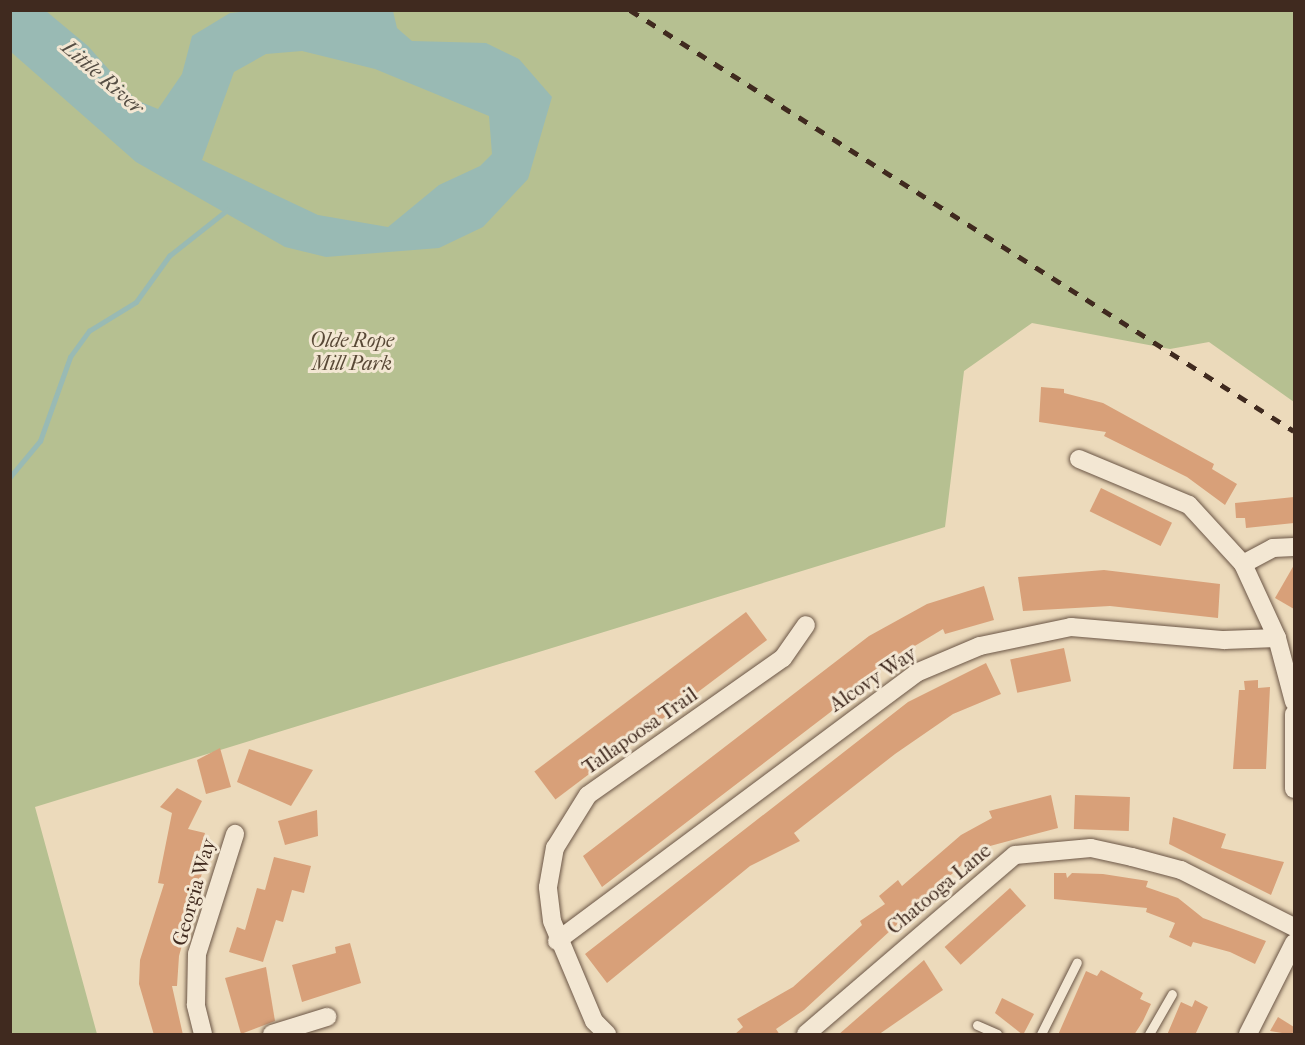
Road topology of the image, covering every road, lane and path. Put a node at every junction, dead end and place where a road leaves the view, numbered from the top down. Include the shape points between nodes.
1 (1078, 459) dead end
2 (1294, 548) edge
3 (1243, 564) junction
4 (806, 625) dead end
5 (1277, 638) junction
6 (1294, 702) edge
7 (1294, 714) edge
8 (1294, 789) edge
9 (235, 834) dead end
10 (1294, 927) edge
11 (558, 941) junction
12 (1294, 943) edge
13 (1077, 962) dead end
14 (1172, 994) dead end
15 (327, 1017) dead end
16 (977, 1025) dead end
17 (203, 1035) edge
18 (272, 1035) edge
19 (607, 1035) edge
20 (806, 1035) edge
21 (997, 1035) edge
22 (1041, 1035) edge
23 (1149, 1035) edge
24 (1248, 1035) edge

1 - 3 street via 1190,505
2 - 3 street via 1273,548
3 - 5 street
4 - 11 street, Tallapoosa Trail via 783,658 588,795 555,848 548,887
5 - 6 street
5 - 11 street, Alcovy Way via 1224,640 1071,627 980,646 916,673
7 - 8 street
9 - 17 street, Georgia Way via 197,954 196,1005
10 - 20 street, Chatooga Lane via 1181,870 1132,857 1091,848 1015,855
11 - 19 street, Tallapoosa Trail via 594,1021
12 - 24 street
13 - 22 lane
14 - 23 lane
15 - 18 street
16 - 21 lane

